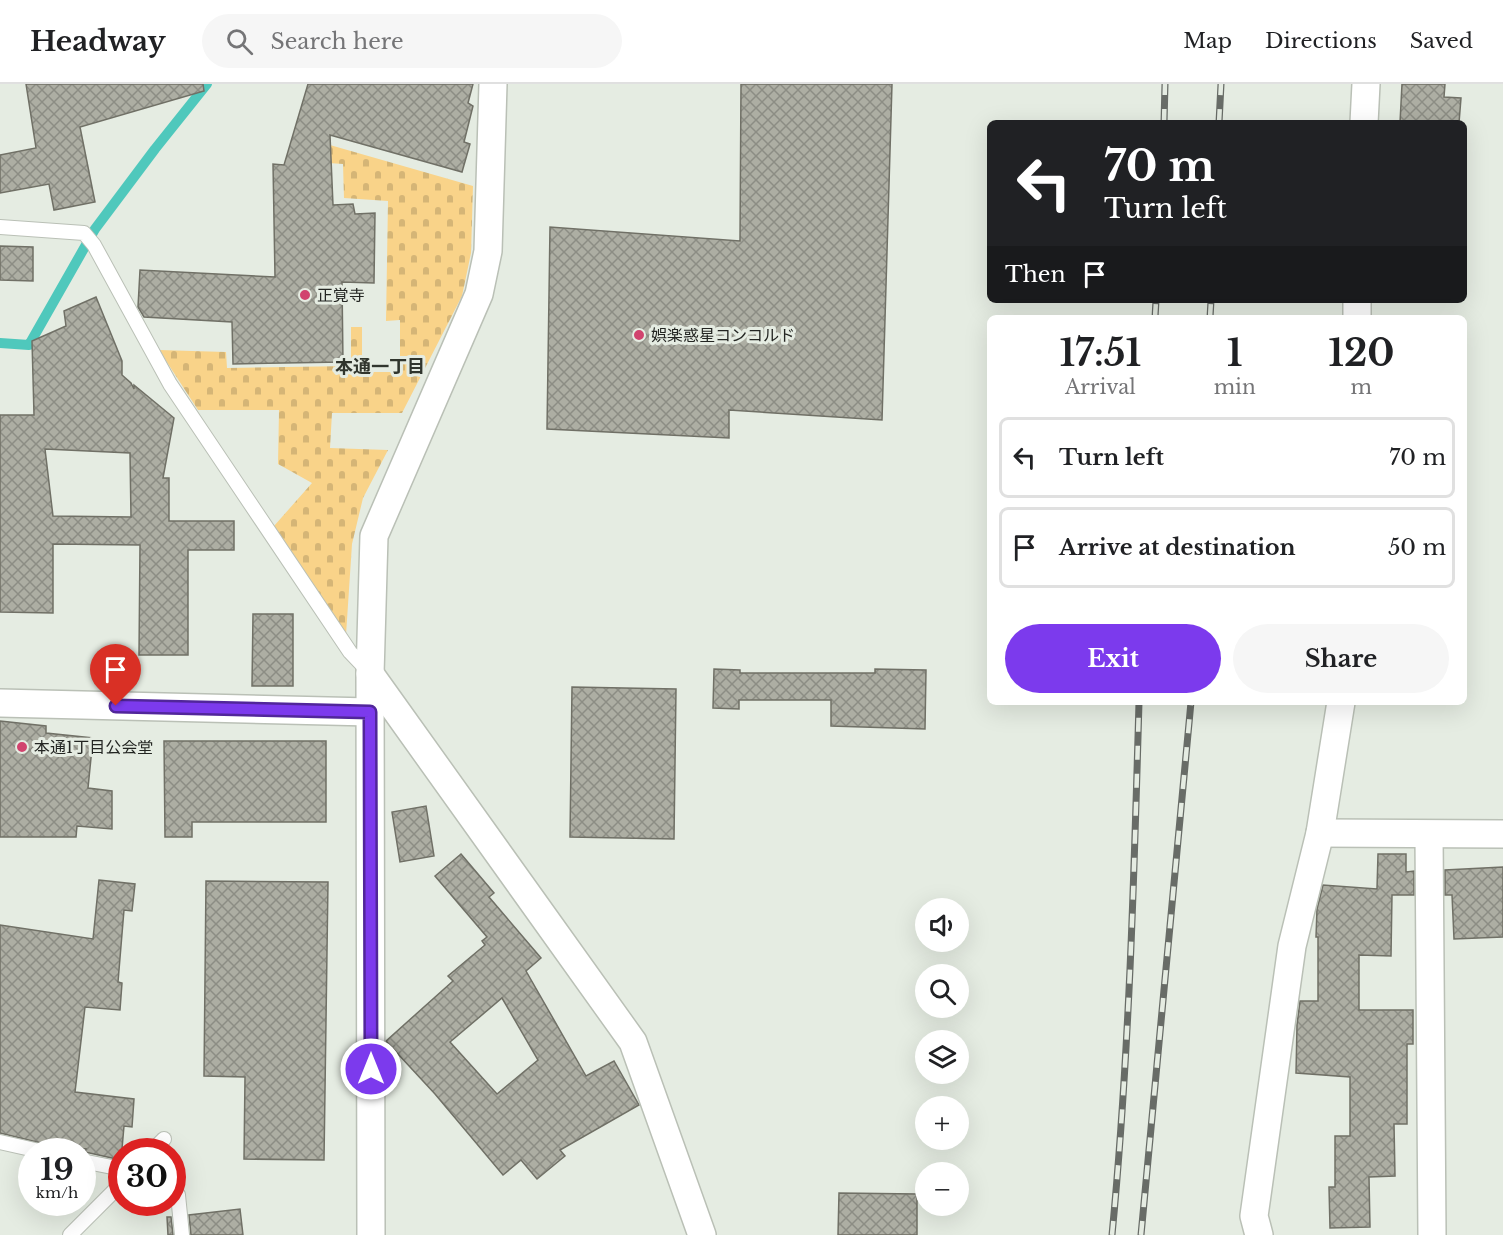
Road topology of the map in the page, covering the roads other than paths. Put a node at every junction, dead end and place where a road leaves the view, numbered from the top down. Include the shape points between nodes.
1 (493, 84) edge
2 (1366, 84) edge
3 (1364, 120) edge
4 (0, 227) edge
5 (370, 674) junction
6 (0, 704) edge
7 (1341, 705) edge
8 (370, 712) junction
9 (1320, 833) junction
10 (1503, 834) edge
11 (1429, 835) junction
12 (0, 1142) edge
13 (18, 1146) edge
14 (108, 1197) edge
15 (180, 1216) edge
16 (70, 1235) edge
17 (182, 1235) edge
18 (371, 1235) edge
19 (702, 1235) edge
20 (1259, 1235) edge
21 (1432, 1235) edge

1 - 5 street via 488,251 479,294 374,536
2 - 3 street
4 - 5 lane via 84,233 94,245 170,384 350,652
5 - 8 street
5 - 19 street via 633,1042
6 - 8 street
7 - 9 street
8 - 18 street
9 - 11 street
9 - 20 street via 1292,946 1254,1216
10 - 11 street
11 - 21 street
12 - 13 lane
14 - 16 lane
15 - 17 lane

